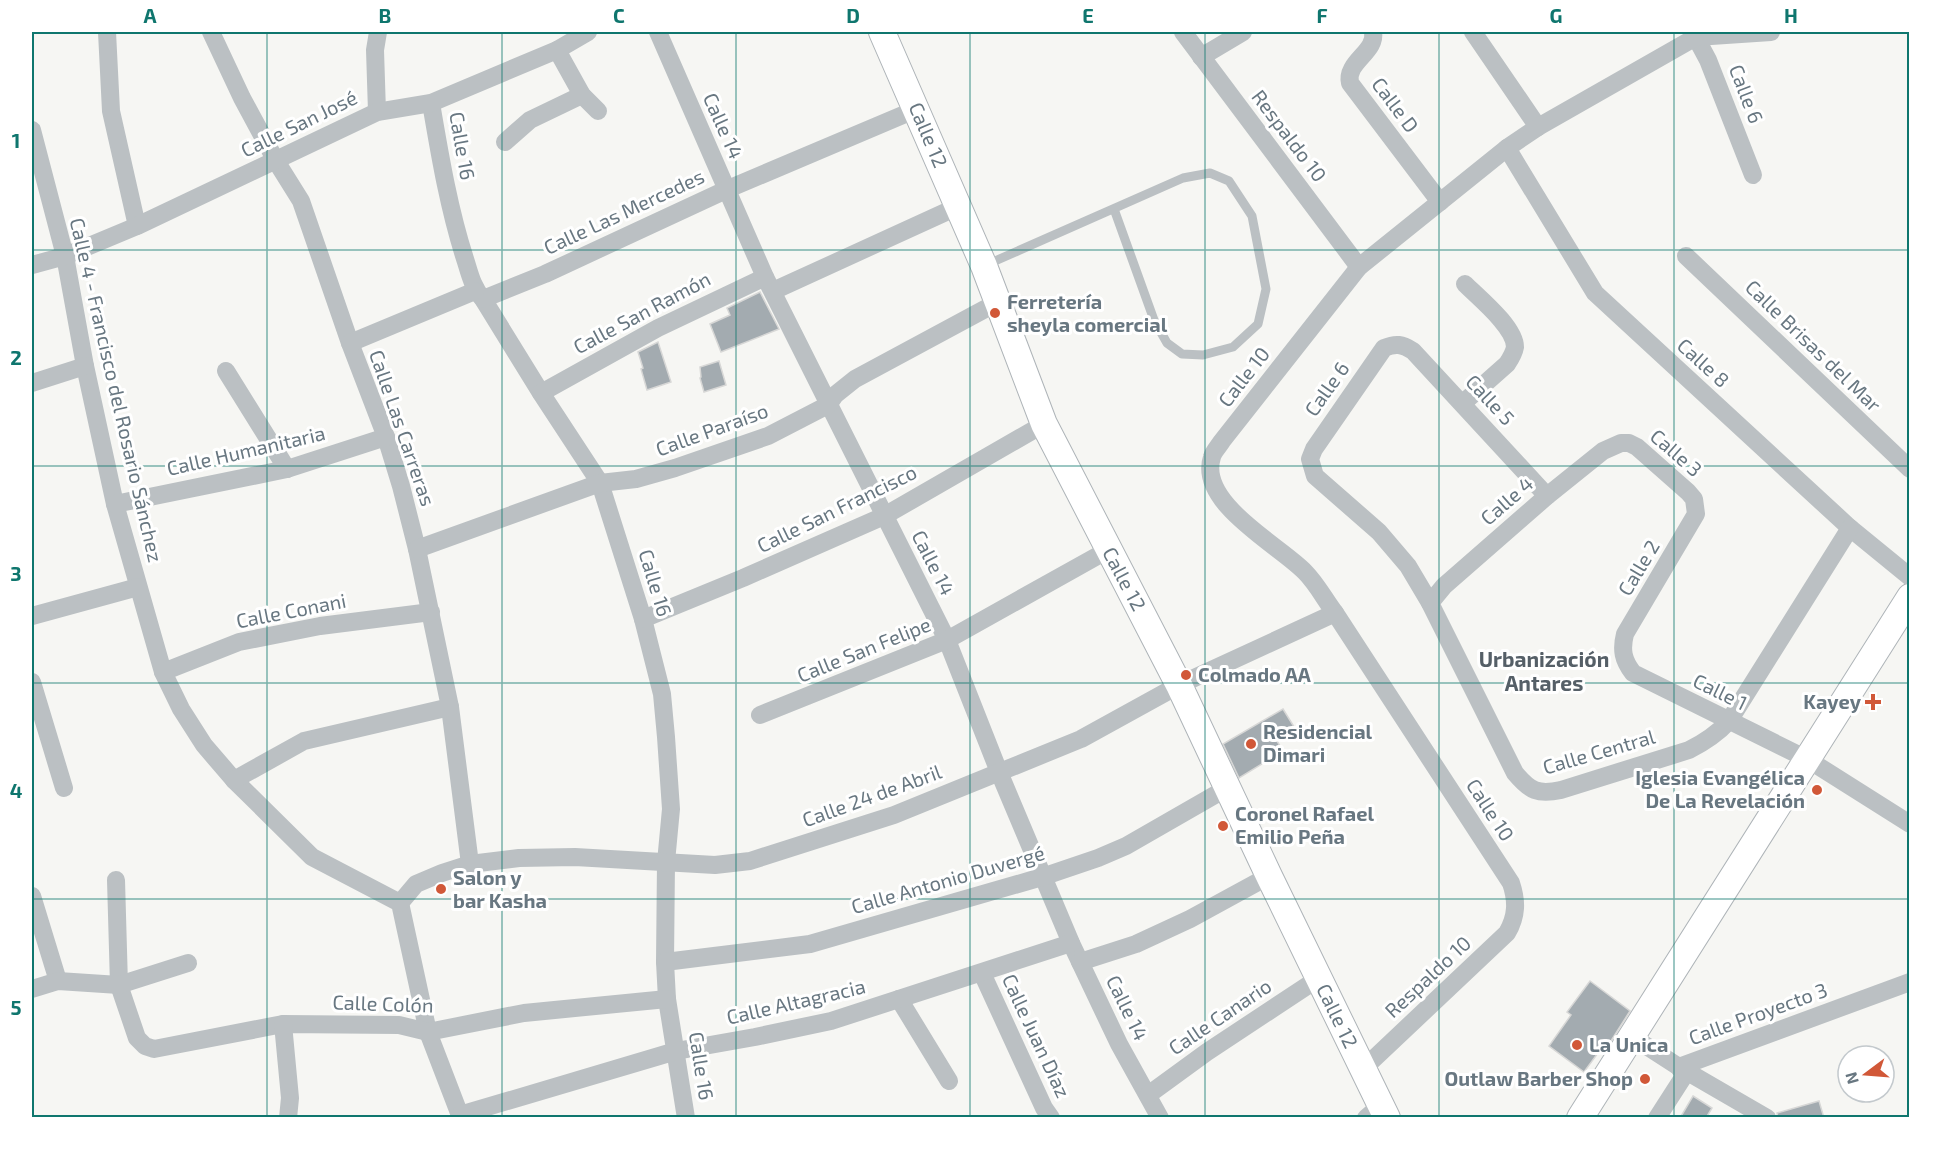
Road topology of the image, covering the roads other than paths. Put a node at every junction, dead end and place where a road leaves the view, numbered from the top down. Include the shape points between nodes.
1 (107, 32) edge
2 (211, 32) edge
3 (378, 32) edge
4 (588, 32) edge
5 (658, 32) edge
6 (882, 32) edge
7 (1183, 32) edge
8 (1243, 32) edge
9 (1373, 32) edge
10 (1473, 32) edge
11 (1771, 32) edge
12 (1694, 34) edge
13 (557, 50) junction
14 (1201, 57) junction
15 (582, 95) junction
16 (431, 103) junction
17 (917, 109) junction
18 (598, 111) dead end
19 (377, 112) junction
20 (1538, 127) junction
21 (32, 130) edge
22 (505, 142) dead end
23 (1507, 148) junction
24 (276, 161) junction
25 (1753, 175) dead end
26 (728, 189) junction
27 (1440, 202) junction
28 (958, 206) junction
29 (1114, 209) junction
30 (137, 226) junction
31 (65, 256) junction
32 (1686, 256) dead end
33 (32, 266) edge
34 (984, 266) junction
35 (1359, 267) junction
36 (769, 284) junction
37 (1465, 284) dead end
38 (479, 295) junction
39 (998, 302) junction
40 (350, 344) junction
41 (1393, 344) joint
42 (85, 366) junction
43 (226, 371) dead end
44 (32, 383) edge
45 (541, 393) junction
46 (1463, 403) junction
47 (828, 405) junction
48 (1044, 424) junction
49 (386, 437) junction
50 (1621, 443) joint
51 (1311, 468) joint
52 (287, 469) junction
53 (1910, 469) edge
54 (600, 483) junction
55 (1547, 496) junction
56 (115, 504) junction
57 (1696, 506) joint
58 (884, 516) junction
59 (1850, 528) junction
60 (417, 549) junction
61 (1108, 550) junction
62 (1910, 577) edge
63 (138, 587) junction
64 (1910, 597) edge
65 (1430, 603) junction
66 (431, 612) junction
67 (1335, 613) junction
68 (32, 616) edge
69 (644, 619) junction
70 (947, 640) junction
71 (1623, 654) joint
72 (163, 672) junction
73 (32, 682) edge
74 (1179, 685) junction
75 (450, 707) junction
76 (760, 715) dead end
77 (1729, 721) junction
78 (1807, 759) junction
79 (999, 772) junction
80 (234, 780) junction
81 (64, 788) dead end
82 (1227, 788) junction
83 (1910, 824) edge
84 (666, 862) junction
85 (471, 864) junction
86 (1269, 876) junction
87 (1042, 877) junction
88 (116, 880) dead end
89 (32, 896) edge
90 (400, 903) junction
91 (1516, 912) joint
92 (1071, 943) junction
93 (665, 962) junction
94 (1080, 962) junction
95 (188, 963) dead end
96 (982, 973) junction
97 (1319, 978) junction
98 (58, 981) junction
99 (1910, 982) edge
100 (119, 985) junction
101 (32, 989) edge
102 (667, 999) junction
103 (899, 999) junction
104 (283, 1024) junction
105 (428, 1032) junction
106 (1631, 1036) junction
107 (676, 1051) junction
108 (1679, 1067) junction
109 (1363, 1069) junction
110 (949, 1081) dead end
111 (1148, 1095) junction
112 (1378, 1113) edge
113 (460, 1116) edge
114 (288, 1118) edge
115 (686, 1118) edge
116 (1051, 1118) edge
117 (1160, 1118) edge
118 (1580, 1118) edge
119 (1657, 1118) edge
120 (1767, 1118) edge

1 - 30 street via 111,111
2 - 24 street, Calle Las Carreras
3 - 19 street
4 - 13 street, Calle San José
5 - 26 street, Calle 14
6 - 17 main road, Calle 12
7 - 14 street, Respaldo 10
8 - 14 street
9 - 27 street, Calle D via 1373,41 1351,70 1350,83
10 - 20 street
11 - 12 street, Calle 10
12 - 20 street, Calle 10
12 - 25 street, Calle 6
13 - 15 street
13 - 16 street, Calle San José
14 - 35 street, Respaldo 10
15 - 18 street
15 - 22 street via 530,120
16 - 19 street, Calle San José
16 - 38 street, Calle 16 via 449,202
17 - 26 street, Calle Las Mercedes
17 - 28 main road, Calle 12
19 - 24 street, Calle San José
20 - 23 street, Calle 10
21 - 31 street, Calle 4 - Francisco del Rosario Sánchez
23 - 27 street, Calle 10
23 - 59 street, Calle 8 via 1595,293
24 - 30 street, Calle San José
24 - 40 street, Calle Las Carreras via 301,201
26 - 36 street, Calle 14
26 - 38 street, Calle Las Mercedes via 545,274
27 - 35 street, Calle 10
28 - 34 main road, Calle 12
28 - 36 street, Calle San Ramón
29 - 29 lane via 1183,178 1210,173 1229,181 1252,216 1266,289 1258,324 1233,347 1203,355 1182,354 1167,343 1154,320
29 - 34 lane
30 - 31 street, Calle San José
31 - 33 street, Calle San José
31 - 42 street, Calle 4 - Francisco del Rosario Sánchez
32 - 53 street, Calle Brisas del Mar
34 - 39 main road, Calle 12
35 - 67 street, Calle 10 via 1212,457 1211,477 1218,496 1306,573
36 - 45 street, Calle San Ramón via 666,324
36 - 47 street, Calle 14
37 - 46 street via 1509,329 1515,348 1507,364
38 - 40 street, Calle Las Mercedes
38 - 45 street, Calle 16
39 - 47 street, Calle Paraíso via 855,379
39 - 48 main road, Calle 12
40 - 49 street, Calle Las Carreras
41 - 46 street, Calle 5 via 1413,351
41 - 51 street, Calle 6 via 1378,355 1314,449
42 - 44 street
42 - 56 street, Calle 4 - Francisco del Rosario Sánchez
43 - 52 street
45 - 54 street, Calle 16
46 - 55 street, Calle 5
47 - 54 street, Calle Paraíso via 768,436 675,468 636,480
47 - 58 street, Calle 14
48 - 58 street, Calle San Francisco
48 - 61 main road, Calle 12
49 - 52 street, Calle Humanitaria
49 - 60 street, Calle Las Carreras
50 - 55 street, Calle 4 via 1603,451
50 - 57 street, Calle 3 via 1637,447 1688,492
51 - 65 street, Calle Central via 1321,483 1379,532 1408,566
52 - 56 street, Calle Humanitaria
54 - 60 street, Calle Paraíso
54 - 69 street, Calle 16
55 - 65 street, Calle 4 via 1444,586
56 - 63 street, Calle 4 - Francisco del Rosario Sánchez
57 - 71 street, Calle 2 via 1694,520 1625,634
58 - 69 street, Calle San Francisco
58 - 70 street, Calle 14
59 - 62 street, Calle 8
59 - 77 street, Calle Central
60 - 66 street, Calle Las Carreras
61 - 70 street, Calle San Felipe
61 - 74 main road, Calle 12
63 - 68 street
63 - 72 street, Calle 4 - Francisco del Rosario Sánchez
64 - 78 main road
65 - 77 street, Calle Central via 1515,773 1535,791 1562,790 1689,750 1718,733
66 - 72 street, Calle Conani via 320,626 239,642
66 - 75 street, Calle Las Carreras
67 - 74 street, Calle 24 de Abril
67 - 91 street, Calle 10 via 1510,883
69 - 84 street, Calle 16 via 662,694 666,736 670,809
70 - 76 street, Calle San Felipe
70 - 79 street, Calle 14
71 - 77 street, Calle 1 via 1633,674
72 - 80 street, Calle 4 - Francisco del Rosario Sánchez via 204,745
73 - 81 street
74 - 79 street, Calle 24 de Abril via 1081,739
74 - 82 main road, Calle 12
75 - 80 street via 304,741
75 - 85 street, Calle Las Carreras
77 - 78 street, Calle 1
78 - 83 street, Calle 1
78 - 106 main road
79 - 84 street, Calle 24 de Abril via 894,815 750,861 715,865
79 - 87 street, Calle 14
80 - 90 street, Calle 4 - Francisco del Rosario Sánchez via 312,856
82 - 86 main road, Calle 12
82 - 87 street, Calle Antonio Duvergé via 1126,846
84 - 85 street, Calle 24 de Abril via 575,857
84 - 93 street, Calle 16
85 - 90 street, Calle 24 de Abril via 416,884
86 - 94 street via 1136,944
86 - 97 main road, Calle 12
87 - 92 street, Calle 14
87 - 93 street, Calle Antonio Duvergé via 810,944
88 - 100 street
89 - 98 street
90 - 105 street
91 - 109 street, Respaldo 10 via 1507,933
92 - 94 street, Calle 14
92 - 96 street, Calle Altagracia
93 - 102 street, Calle 16
94 - 111 street, Calle 14
95 - 100 street
96 - 103 street, Calle Altagracia
96 - 116 street, Calle Juan Díaz
97 - 109 main road, Calle 12
97 - 111 street, Calle Canario
98 - 100 street
98 - 101 street
99 - 108 street, Calle Proyecto 3
100 - 104 street, Calle Colón via 137,1038 154,1049
102 - 105 street, Calle Colón via 524,1013
102 - 107 street, Calle 16
103 - 107 street, Calle Altagracia via 831,1021
103 - 110 street
104 - 105 street, Calle Colón via 399,1025
104 - 114 street via 290,1098
105 - 113 street
106 - 108 street
106 - 118 main road
107 - 113 street, Calle Altagracia
107 - 115 street, Calle 16
108 - 119 street, Calle Proyecto 3 via 1684,1076
108 - 120 street
109 - 112 main road, Calle 12
111 - 117 street, Calle 14

